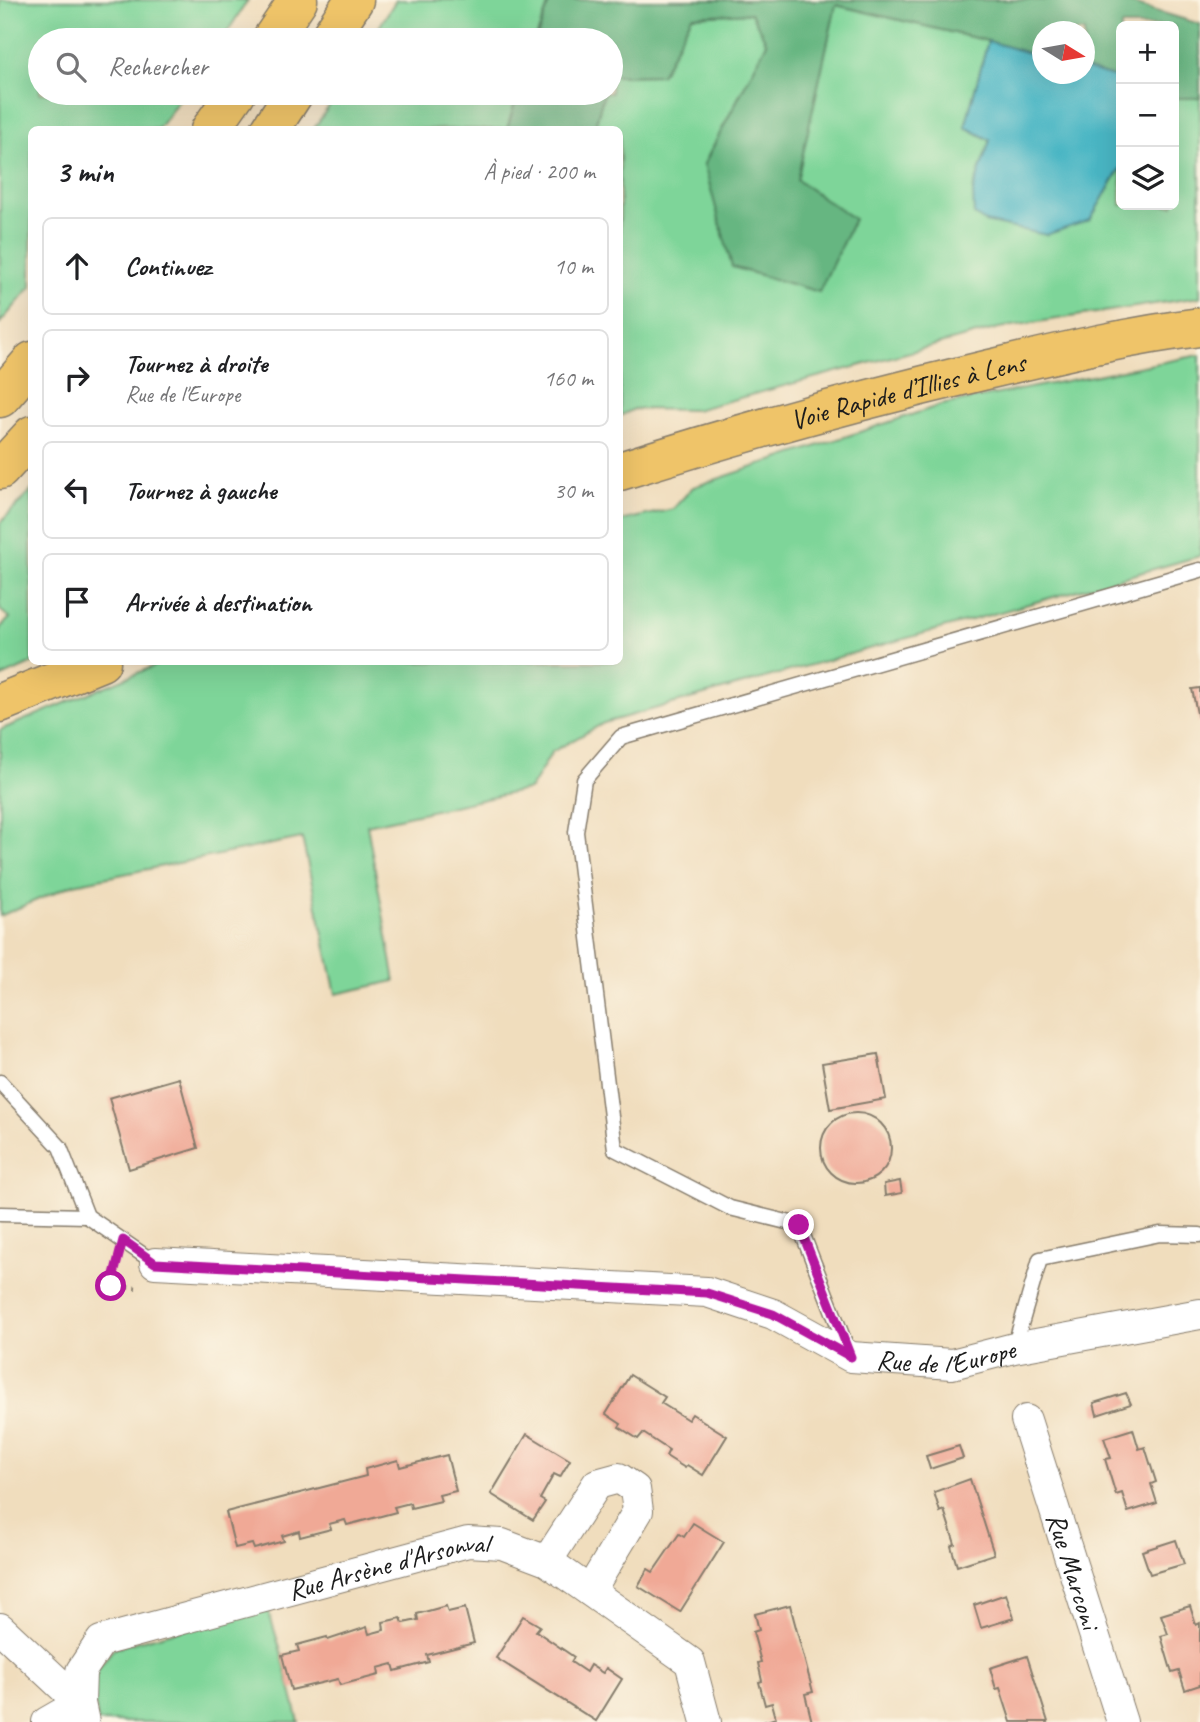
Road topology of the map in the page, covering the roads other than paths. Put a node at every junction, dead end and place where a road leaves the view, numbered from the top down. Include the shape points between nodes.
1 (298, 0) edge
2 (354, 0) edge
3 (279, 28) edge
4 (336, 28) edge
5 (228, 105) edge
6 (286, 105) edge
7 (213, 126) edge
8 (273, 126) edge
9 (1200, 327) edge
10 (28, 351) edge
11 (28, 366) edge
12 (0, 374) edge
13 (0, 398) edge
14 (28, 439) edge
15 (0, 470) edge
16 (623, 470) edge
17 (1200, 570) edge
18 (94, 665) edge
19 (0, 704) edge
20 (0, 1082) edge
21 (0, 1214) edge
22 (87, 1216) junction
23 (1200, 1235) edge
24 (155, 1263) joint
25 (1200, 1314) edge
26 (1014, 1349) junction
27 (851, 1357) junction
28 (1026, 1420) dead end
29 (547, 1561) junction
30 (590, 1591) junction
31 (0, 1628) edge
32 (82, 1713) edge
33 (47, 1722) edge
34 (706, 1722) edge
35 (1122, 1722) edge

1 - 3 highway
2 - 4 highway
5 - 7 highway
6 - 8 highway
9 - 16 highway, Voie Rapide d’Illies à Lens via 1059,353 836,407
10 - 12 highway
11 - 13 highway
14 - 15 highway
17 - 27 lane via 621,737 584,780 576,832 615,1149 730,1208 799,1225
18 - 19 highway
20 - 22 lane via 60,1147
21 - 22 lane
22 - 24 lane, Rue de l'Europe
23 - 26 lane via 1160,1234 1040,1259
24 - 27 street, Rue de l'Europe via 707,1293 773,1314
25 - 26 street, Rue de l'Europe
26 - 27 street, Rue de l'Europe via 952,1364
28 - 35 street, Rue Marconi
29 - 30 street, Rue Arsène d'Arsonval
29 - 30 street via 597,1484 619,1478 635,1489 638,1511
29 - 32 street, Rue Arsène d'Arsonval via 502,1544 468,1542 101,1641 81,1671
30 - 34 street, Rue Arsène d'Arsonval via 690,1662
31 - 32 street
32 - 33 street

